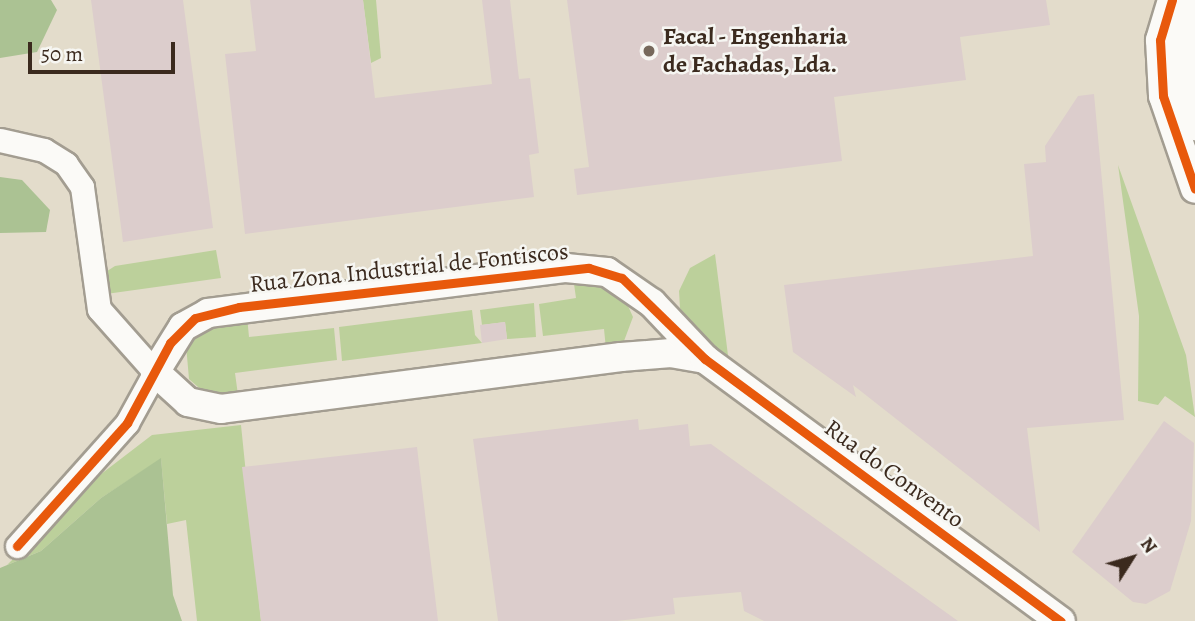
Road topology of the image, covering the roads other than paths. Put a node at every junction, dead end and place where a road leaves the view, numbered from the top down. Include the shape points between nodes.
1 (1172, 0) edge
2 (1195, 6) edge
3 (1195, 122) edge
4 (0, 140) edge
5 (1195, 189) edge
6 (705, 359) junction
7 (155, 372) junction
8 (17, 546) dead end
9 (1061, 621) edge

1 - 5 street via 1160,40 1163,96
2 - 3 main road via 1183,41 1184,88
4 - 7 street via 44,150 66,164 82,187 99,309
6 - 7 street via 671,353 621,356 221,409 188,402
6 - 7 street, Rua Zona Industrial de Fontiscos via 622,278 566,268 208,313 183,327
6 - 9 street, Rua do Convento
7 - 8 street via 127,423

